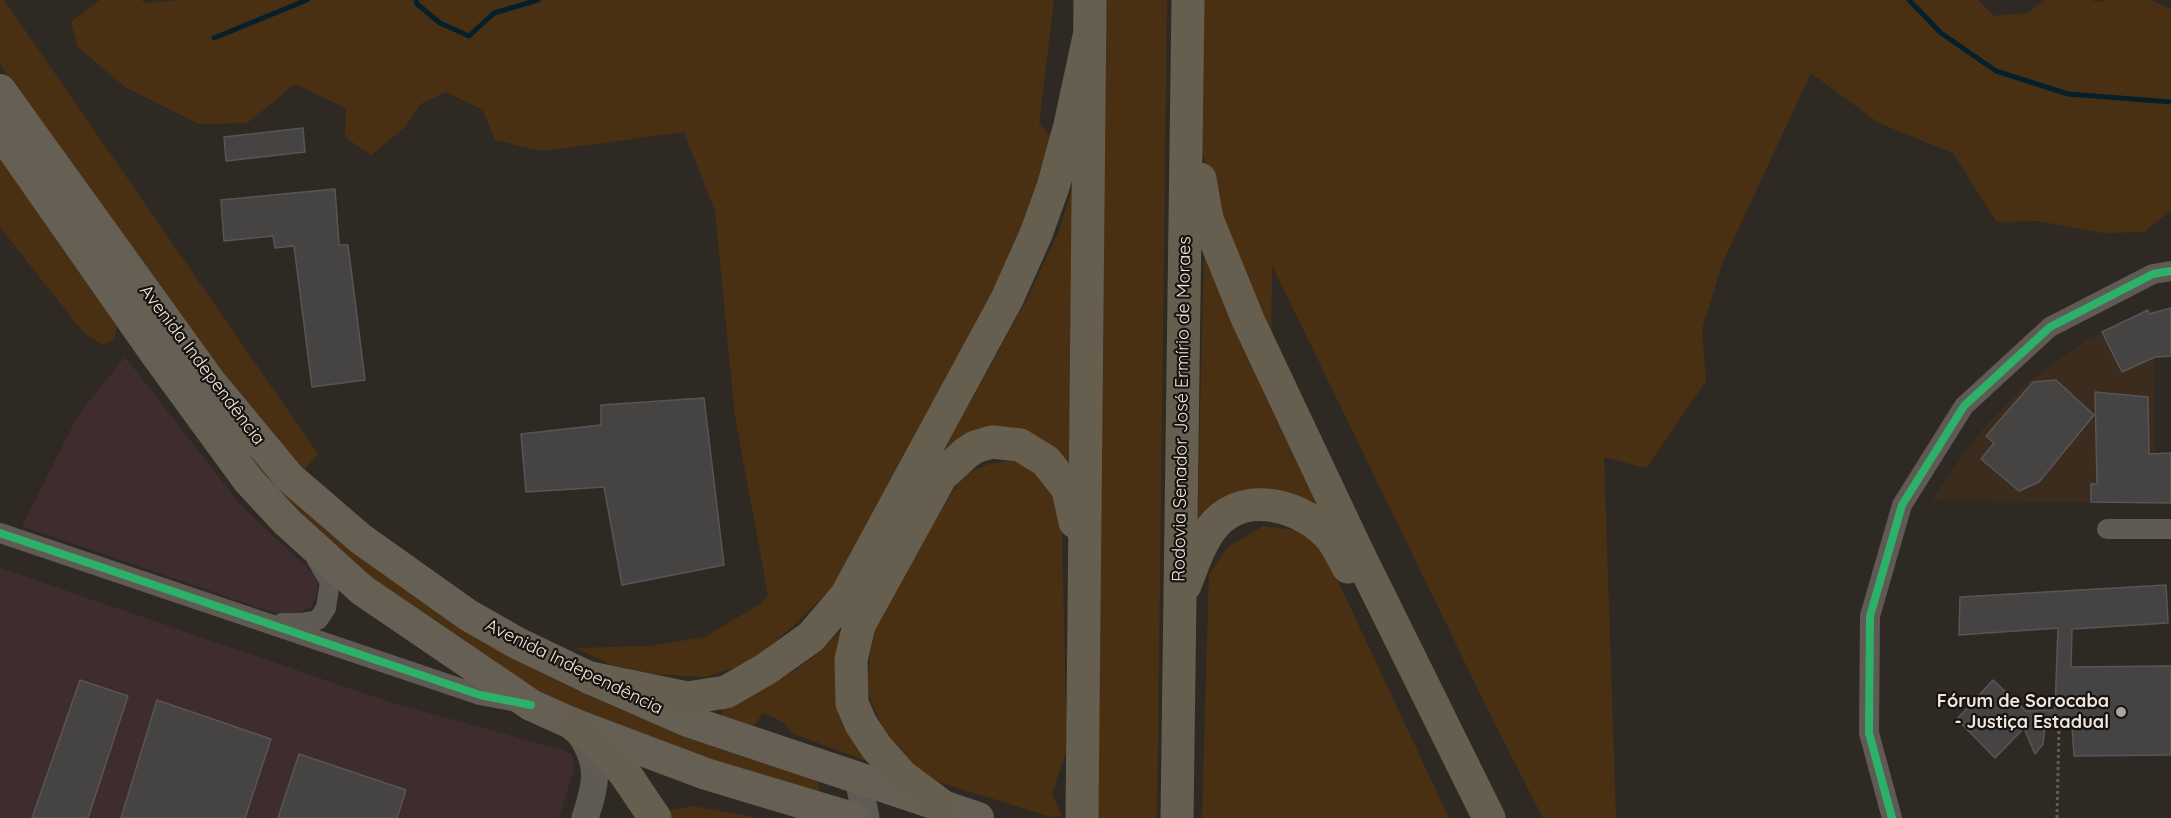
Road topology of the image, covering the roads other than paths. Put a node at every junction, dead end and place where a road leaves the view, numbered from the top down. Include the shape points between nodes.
1 (1090, 0) edge
2 (1188, 0) edge
3 (1090, 32) junction
4 (0, 90) edge
5 (1187, 108) junction
6 (0, 130) edge
7 (2171, 271) edge
8 (2107, 529) dead end
9 (2171, 529) edge
10 (0, 533) edge
11 (304, 538) junction
12 (1084, 565) junction
13 (1179, 601) junction
14 (267, 622) junction
15 (590, 678) junction
16 (531, 705) junction
17 (573, 724) junction
18 (853, 778) junction
19 (941, 805) junction
20 (585, 818) edge
21 (655, 818) edge
22 (853, 818) edge
23 (866, 818) edge
24 (978, 818) edge
25 (1082, 818) edge
26 (1177, 818) edge
27 (1464, 818) edge
28 (1489, 818) edge
29 (1892, 818) edge

1 - 3 highway
2 - 5 highway, Rodovia Senador José Ermírio de Moraes
3 - 12 highway
3 - 15 highway via 1070,125 1036,234 1007,299 846,596 811,637 726,692 687,698
4 - 15 main road, Avenida Independência via 211,382 289,477 361,539 468,615
5 - 13 highway, Rodovia Senador José Ermírio de Moraes
5 - 28 highway via 1207,219 1244,311
6 - 11 main road, Avenida Independência via 248,480
7 - 29 street via 2153,274 2050,327 1964,406 1902,505 1870,616 1869,733
8 - 9 street
10 - 14 street
11 - 14 street via 330,582 326,608 318,620
11 - 16 main road, Avenida Independência via 362,590
12 - 19 highway via 1068,489 1046,461 1020,445 992,442 966,453 941,476 870,602 859,625 851,660 852,703 861,724 902,776
12 - 25 highway
13 - 26 highway, Rodovia Senador José Ermírio de Moraes
13 - 27 highway via 1198,551 1216,523 1236,508 1272,505 1313,523 1331,538 1343,557 1458,794
14 - 16 street via 480,695
15 - 18 main road, Avenida Independência via 688,721
16 - 17 main road, Avenida Independência
17 - 20 main road via 592,755 596,779
17 - 21 highway via 607,752
17 - 22 main road, Avenida Independência via 706,774
18 - 19 main road, Avenida Independência
18 - 23 main road via 859,783
19 - 24 main road, Avenida Independência

